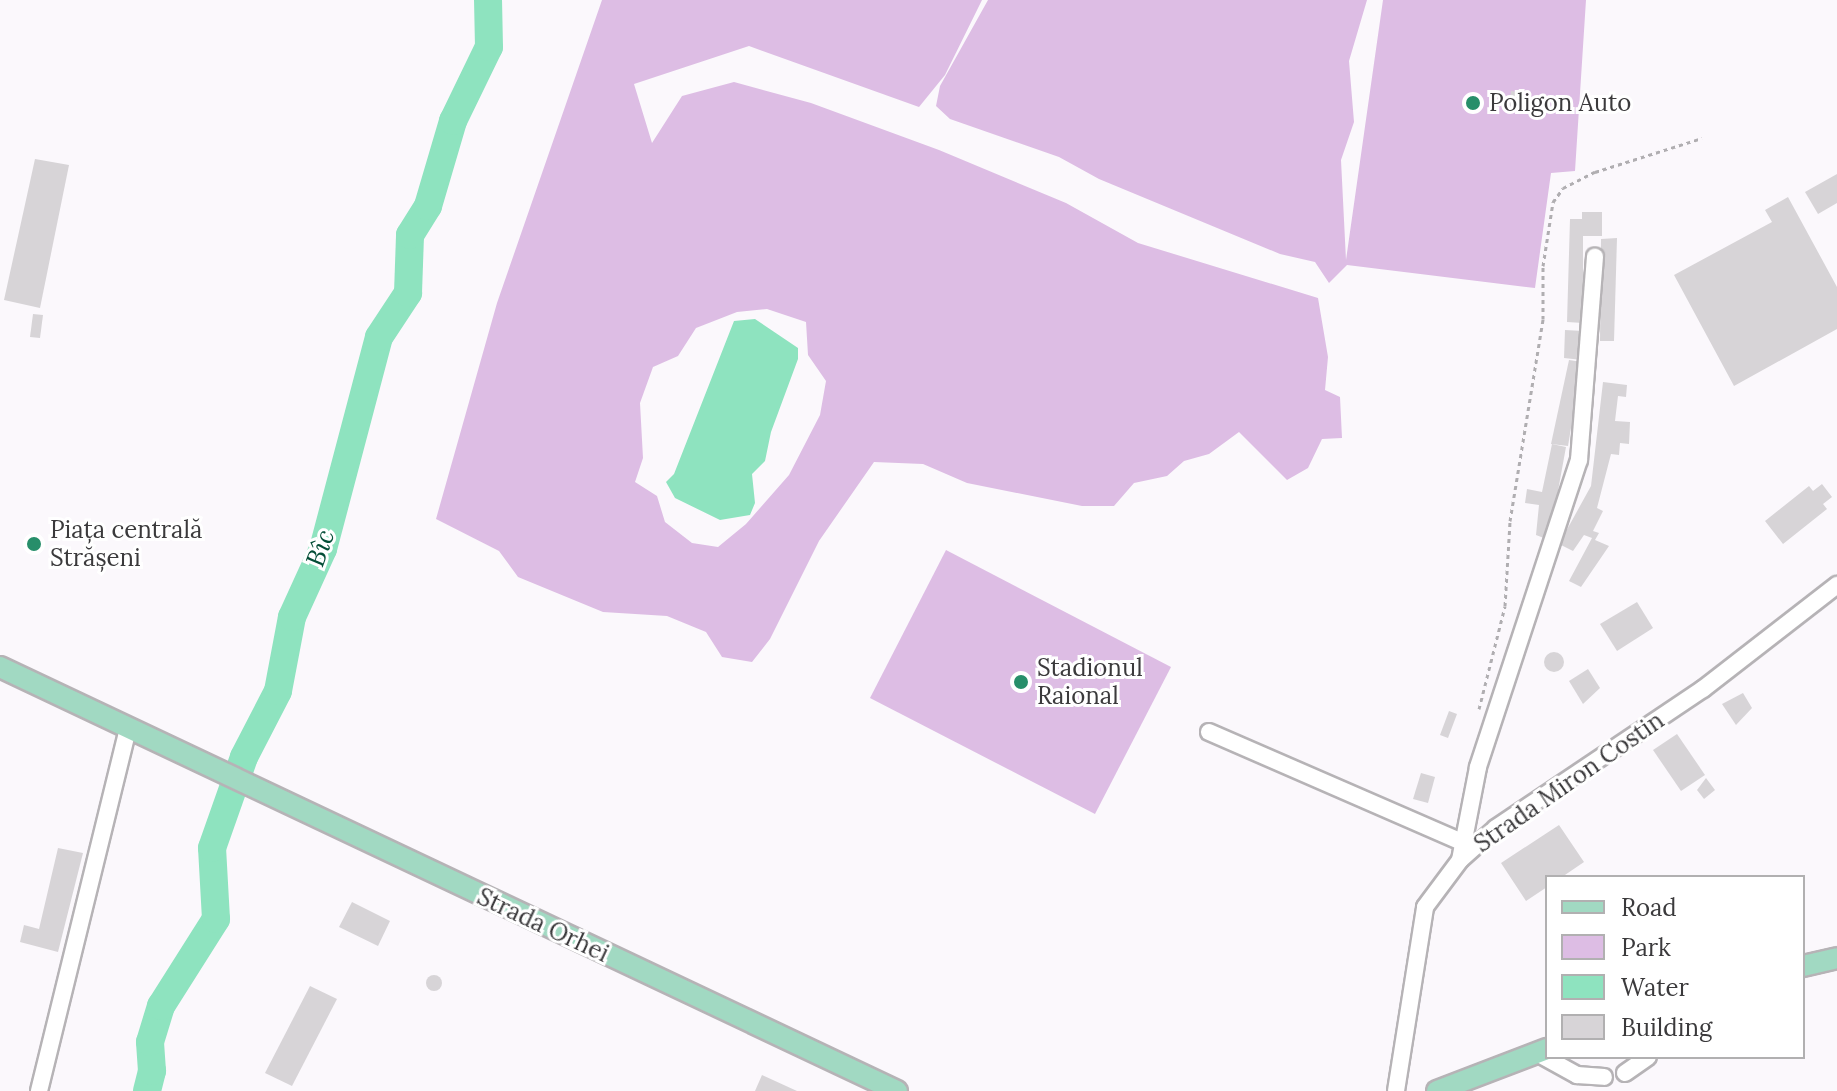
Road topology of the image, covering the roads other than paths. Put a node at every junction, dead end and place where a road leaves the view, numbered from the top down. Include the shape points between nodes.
1 (1595, 257) dead end
2 (1837, 585) edge
3 (0, 667) edge
4 (128, 730) junction
5 (1209, 732) dead end
6 (1462, 842) junction
7 (1460, 860) junction
8 (1542, 1051) edge
9 (1554, 1059) edge
10 (1645, 1059) edge
11 (1625, 1073) dead end
12 (1604, 1077) dead end
13 (39, 1091) edge
14 (897, 1091) edge
15 (1396, 1091) edge
16 (1437, 1091) edge

1 - 6 street via 1579,460 1478,767
2 - 7 street, Strada Miron Costin via 1703,689 1496,828
3 - 4 main road, Strada Orhei
4 - 13 street
4 - 14 main road, Strada Orhei
5 - 6 street
6 - 7 street
7 - 15 street, Strada Miron Costin via 1425,907
8 - 16 main road
9 - 12 street via 1577,1075
10 - 11 street

